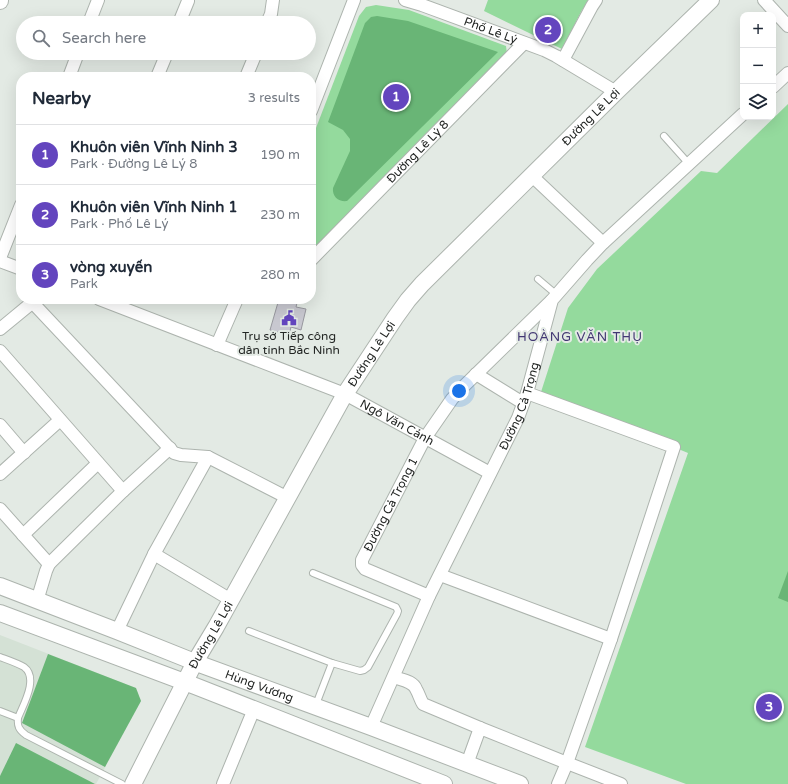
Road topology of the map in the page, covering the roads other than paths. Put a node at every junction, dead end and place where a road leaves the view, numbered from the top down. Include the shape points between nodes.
1 (98, 0) edge
2 (189, 0) edge
3 (273, 0) edge
4 (354, 0) edge
5 (596, 0) edge
6 (711, 0) edge
7 (764, 0) edge
8 (410, 1) edge
9 (92, 16) edge
10 (182, 16) edge
11 (270, 16) edge
12 (788, 26) edge
13 (524, 43) junction
14 (75, 60) edge
15 (164, 60) edge
16 (253, 60) edge
17 (563, 60) junction
18 (71, 72) edge
19 (159, 72) edge
20 (248, 72) edge
21 (788, 73) edge
22 (776, 84) edge
23 (616, 92) junction
24 (316, 98) edge
25 (740, 117) edge
26 (664, 136) dead end
27 (689, 164) junction
28 (532, 176) junction
29 (16, 217) edge
30 (603, 243) junction
31 (316, 255) edge
32 (0, 259) edge
33 (16, 267) edge
34 (538, 279) dead end
35 (554, 298) junction
36 (29, 304) edge
37 (36, 304) edge
38 (112, 304) edge
39 (235, 304) edge
40 (2, 325) edge
41 (217, 345) junction
42 (0, 351) edge
43 (476, 374) junction
44 (345, 394) junction
45 (525, 398) junction
46 (60, 420) junction
47 (0, 425) edge
48 (425, 438) junction
49 (170, 448) junction
50 (24, 452) junction
51 (208, 456) junction
52 (98, 463) junction
53 (490, 473) junction
54 (0, 474) edge
55 (123, 491) junction
56 (288, 498) junction
57 (0, 509) edge
58 (23, 535) junction
59 (154, 554) junction
60 (49, 564) junction
61 (313, 573) dead end
62 (440, 575) junction
63 (0, 586) edge
64 (429, 596) junction
65 (37, 600) junction
66 (231, 600) junction
67 (0, 613) edge
68 (117, 631) junction
69 (249, 631) dead end
70 (611, 640) junction
71 (0, 657) edge
72 (195, 662) junction
73 (332, 663) junction
74 (394, 677) junction
75 (184, 682) junction
76 (315, 707) junction
77 (254, 709) junction
78 (0, 711) edge
79 (18, 718) junction
80 (371, 727) junction
81 (480, 728) junction
82 (567, 763) junction
83 (467, 764) junction
84 (122, 784) edge
85 (133, 784) edge
86 (223, 784) edge
87 (444, 784) edge
88 (520, 784) edge
89 (558, 784) edge
90 (621, 784) edge

1 - 9 street
2 - 10 street
3 - 11 street
4 - 24 street
5 - 17 street
6 - 23 main road, Đường Lê Lợi
7 - 12 street
8 - 13 street, Phố Lê Lý
13 - 17 street, Phố Lê Lý
13 - 31 street, Đường Lê Lý 8
14 - 18 street
15 - 19 street
16 - 20 street
17 - 23 street, Phố Lê Lý
21 - 22 street
23 - 28 main road, Đường Lê Lợi
25 - 27 street, Đường Cả Trọng
26 - 27 lane
27 - 30 street, Đường Cả Trọng
28 - 30 street
28 - 44 main road, Đường Lê Lợi via 408,300
29 - 32 street
30 - 35 street, Đường Cả Trọng
32 - 33 street
34 - 35 lane
35 - 43 street, Đường Cả Trọng 1
35 - 45 street, Đường Cả Trọng
36 - 40 street
37 - 49 street
38 - 41 street, Ngô Văn Cảnh
39 - 41 street
41 - 44 street, Ngô Văn Cảnh
42 - 46 street
43 - 45 street
43 - 48 street, Đường Cả Trọng 1 via 452,399
44 - 48 street, Ngô Văn Cảnh
44 - 56 main road, Đường Lê Lợi
45 - 53 street, Đường Cả Trọng via 518,418
45 - 70 street via 674,447
46 - 50 street
46 - 52 street
47 - 50 street
48 - 53 street, Ngô Văn Cảnh
48 - 64 street, Đường Cả Trọng 1 via 362,560 362,565 365,569
49 - 51 street via 174,453 181,455
49 - 55 street
50 - 54 street
51 - 56 street
51 - 59 street
52 - 55 street
52 - 58 street
53 - 62 street, Đường Cả Trọng
55 - 60 street
56 - 66 main road, Đường Lê Lợi
57 - 58 street
58 - 60 street
59 - 66 street
59 - 68 street
60 - 65 street
61 - 73 lane via 392,605 398,611 368,667 360,671
62 - 64 street, Đường Cả Trọng
62 - 70 street
63 - 65 main road, Hùng Vương
64 - 74 street, Đường Cả Trọng
65 - 68 main road, Hùng Vương
66 - 72 main road, Đường Lê Lợi
67 - 75 main road, Hùng Vương
68 - 72 main road, Hùng Vương
69 - 73 lane
70 - 82 street
71 - 79 lane via 25,668 29,673 31,680
72 - 75 main road, Đường Lê Lợi
72 - 76 main road, Hùng Vương
73 - 76 lane
74 - 80 street, Đường Cả Trọng
74 - 81 street via 413,684 424,704
75 - 77 main road, Hùng Vương
75 - 85 main road, Đường Lê Lợi
76 - 80 main road, Hùng Vương
77 - 86 street
77 - 87 main road, Hùng Vương
78 - 79 lane
79 - 84 lane via 20,731 26,735
80 - 83 main road, Hùng Vương
81 - 82 street
81 - 83 street
82 - 89 street
82 - 90 street
83 - 88 main road, Hùng Vương

